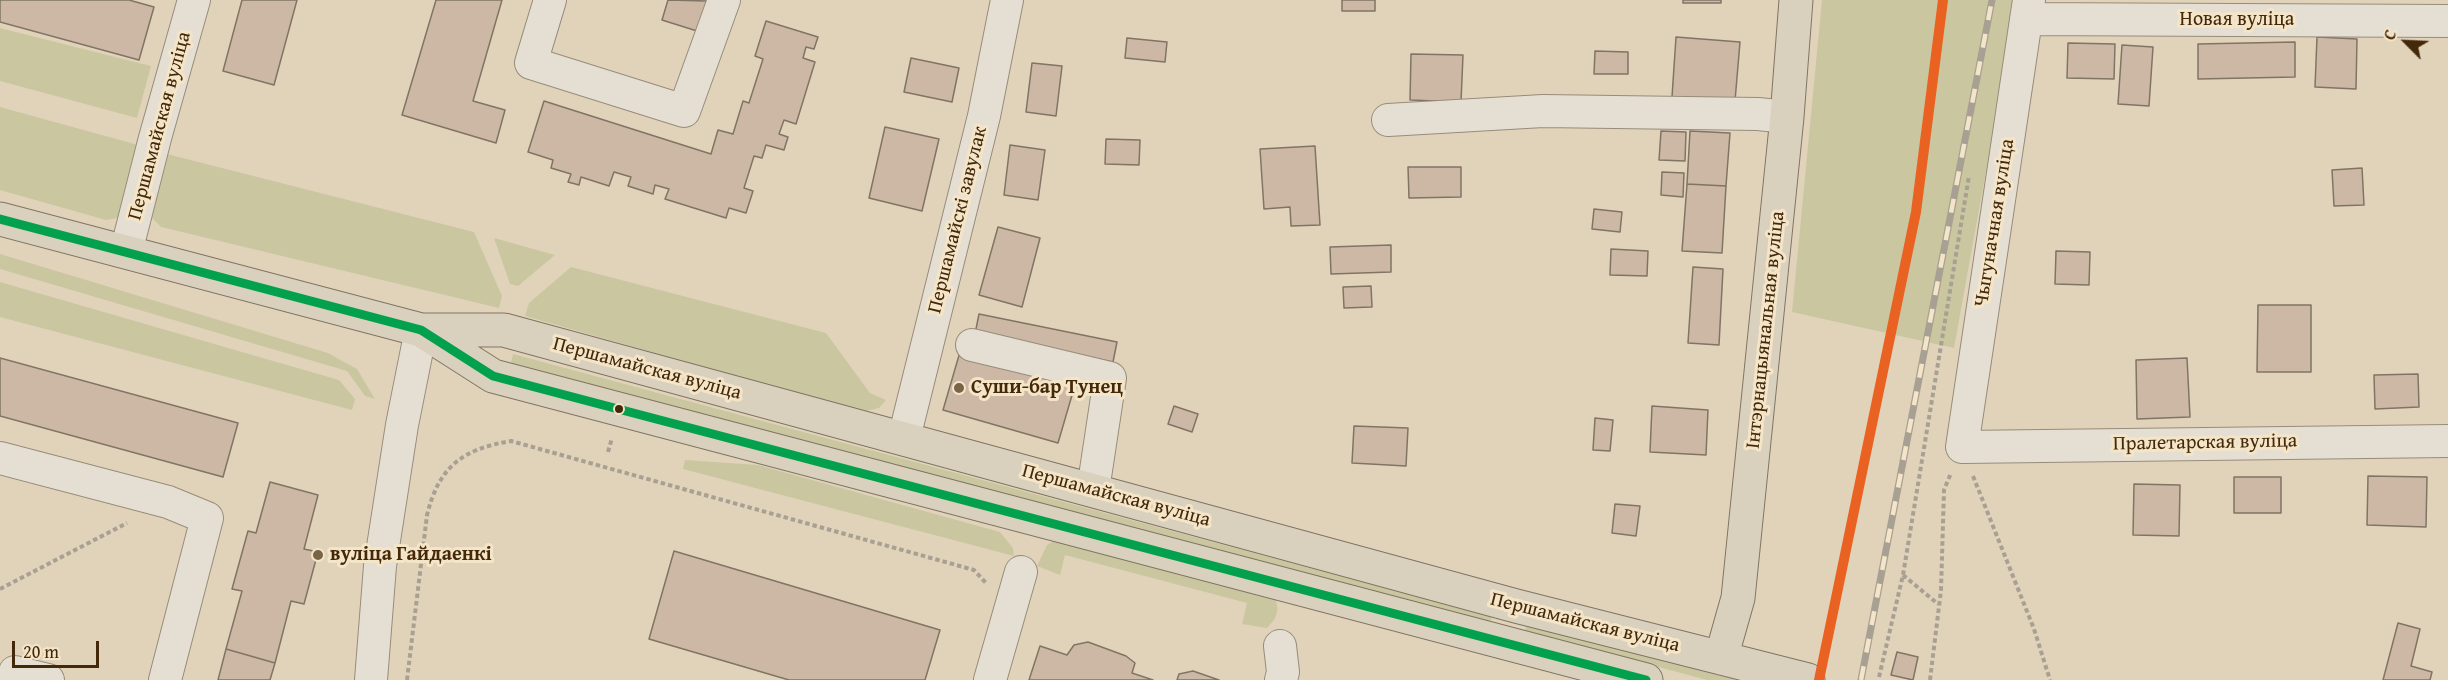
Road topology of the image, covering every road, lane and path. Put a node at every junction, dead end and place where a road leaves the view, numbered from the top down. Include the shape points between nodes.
1 (194, 0) edge
2 (550, 0) edge
3 (724, 0) edge
4 (1007, 0) edge
5 (1796, 0) edge
6 (2028, 9) edge
7 (2448, 21) edge
8 (1787, 117) junction
9 (1388, 120) dead end
10 (1970, 174) dead end
11 (0, 219) edge
12 (126, 252) junction
13 (421, 330) junction
14 (972, 345) dead end
15 (904, 438) junction
16 (2448, 441) edge
17 (1962, 447) junction
18 (0, 458) edge
19 (1093, 490) junction
20 (168, 502) junction
21 (1021, 572) dead end
22 (1903, 575) junction
23 (989, 585) dead end
24 (0, 589) edge
25 (1938, 605) junction
26 (1280, 646) dead end
27 (1721, 658) junction
28 (1569, 670) edge
29 (1879, 677) dead end
30 (12, 680) edge
31 (48, 680) edge
32 (165, 680) edge
33 (371, 680) edge
34 (407, 680) edge
35 (990, 680) edge
36 (1281, 680) edge
37 (1646, 680) edge
38 (1808, 680) edge
39 (1930, 680) edge
40 (2050, 680) edge

1 - 12 street, Першамайская вуліца
2 - 3 street via 531,63 684,111
4 - 15 street, Першамайскі завулак via 984,116
5 - 8 main road, Інтэрнацыянальная вуліца
6 - 7 street, Новая вуліца
6 - 17 street, Чыгуначная вуліца
8 - 9 street via 1543,111
8 - 27 main road, Інтэрнацыянальная вуліца via 1738,598
10 - 22 path
11 - 12 main road, Першамайская вуліца
12 - 13 main road, Першамайская вуліца
13 - 15 main road, Першамайская вуліца via 504,330
13 - 28 main road, Першамайская вуліца via 493,376
13 - 33 street via 381,566
14 - 19 street via 1110,378
15 - 19 main road, Першамайская вуліца
16 - 17 street, Пралетарская вуліца
17 - 25 path via 1944,490
17 - 40 path via 2034,629
18 - 20 street
19 - 27 main road, Першамайская вуліца
20 - 24 path
20 - 32 street via 207,518
21 - 35 street
22 - 25 path
22 - 29 path
23 - 34 path via 974,570 512,441 472,451 458,460 442,474 432,494
25 - 39 path
26 - 36 street
27 - 38 main road, Першамайская вуліца
28 - 37 main road, Першамайская вуліца
30 - 31 street via 15,672

